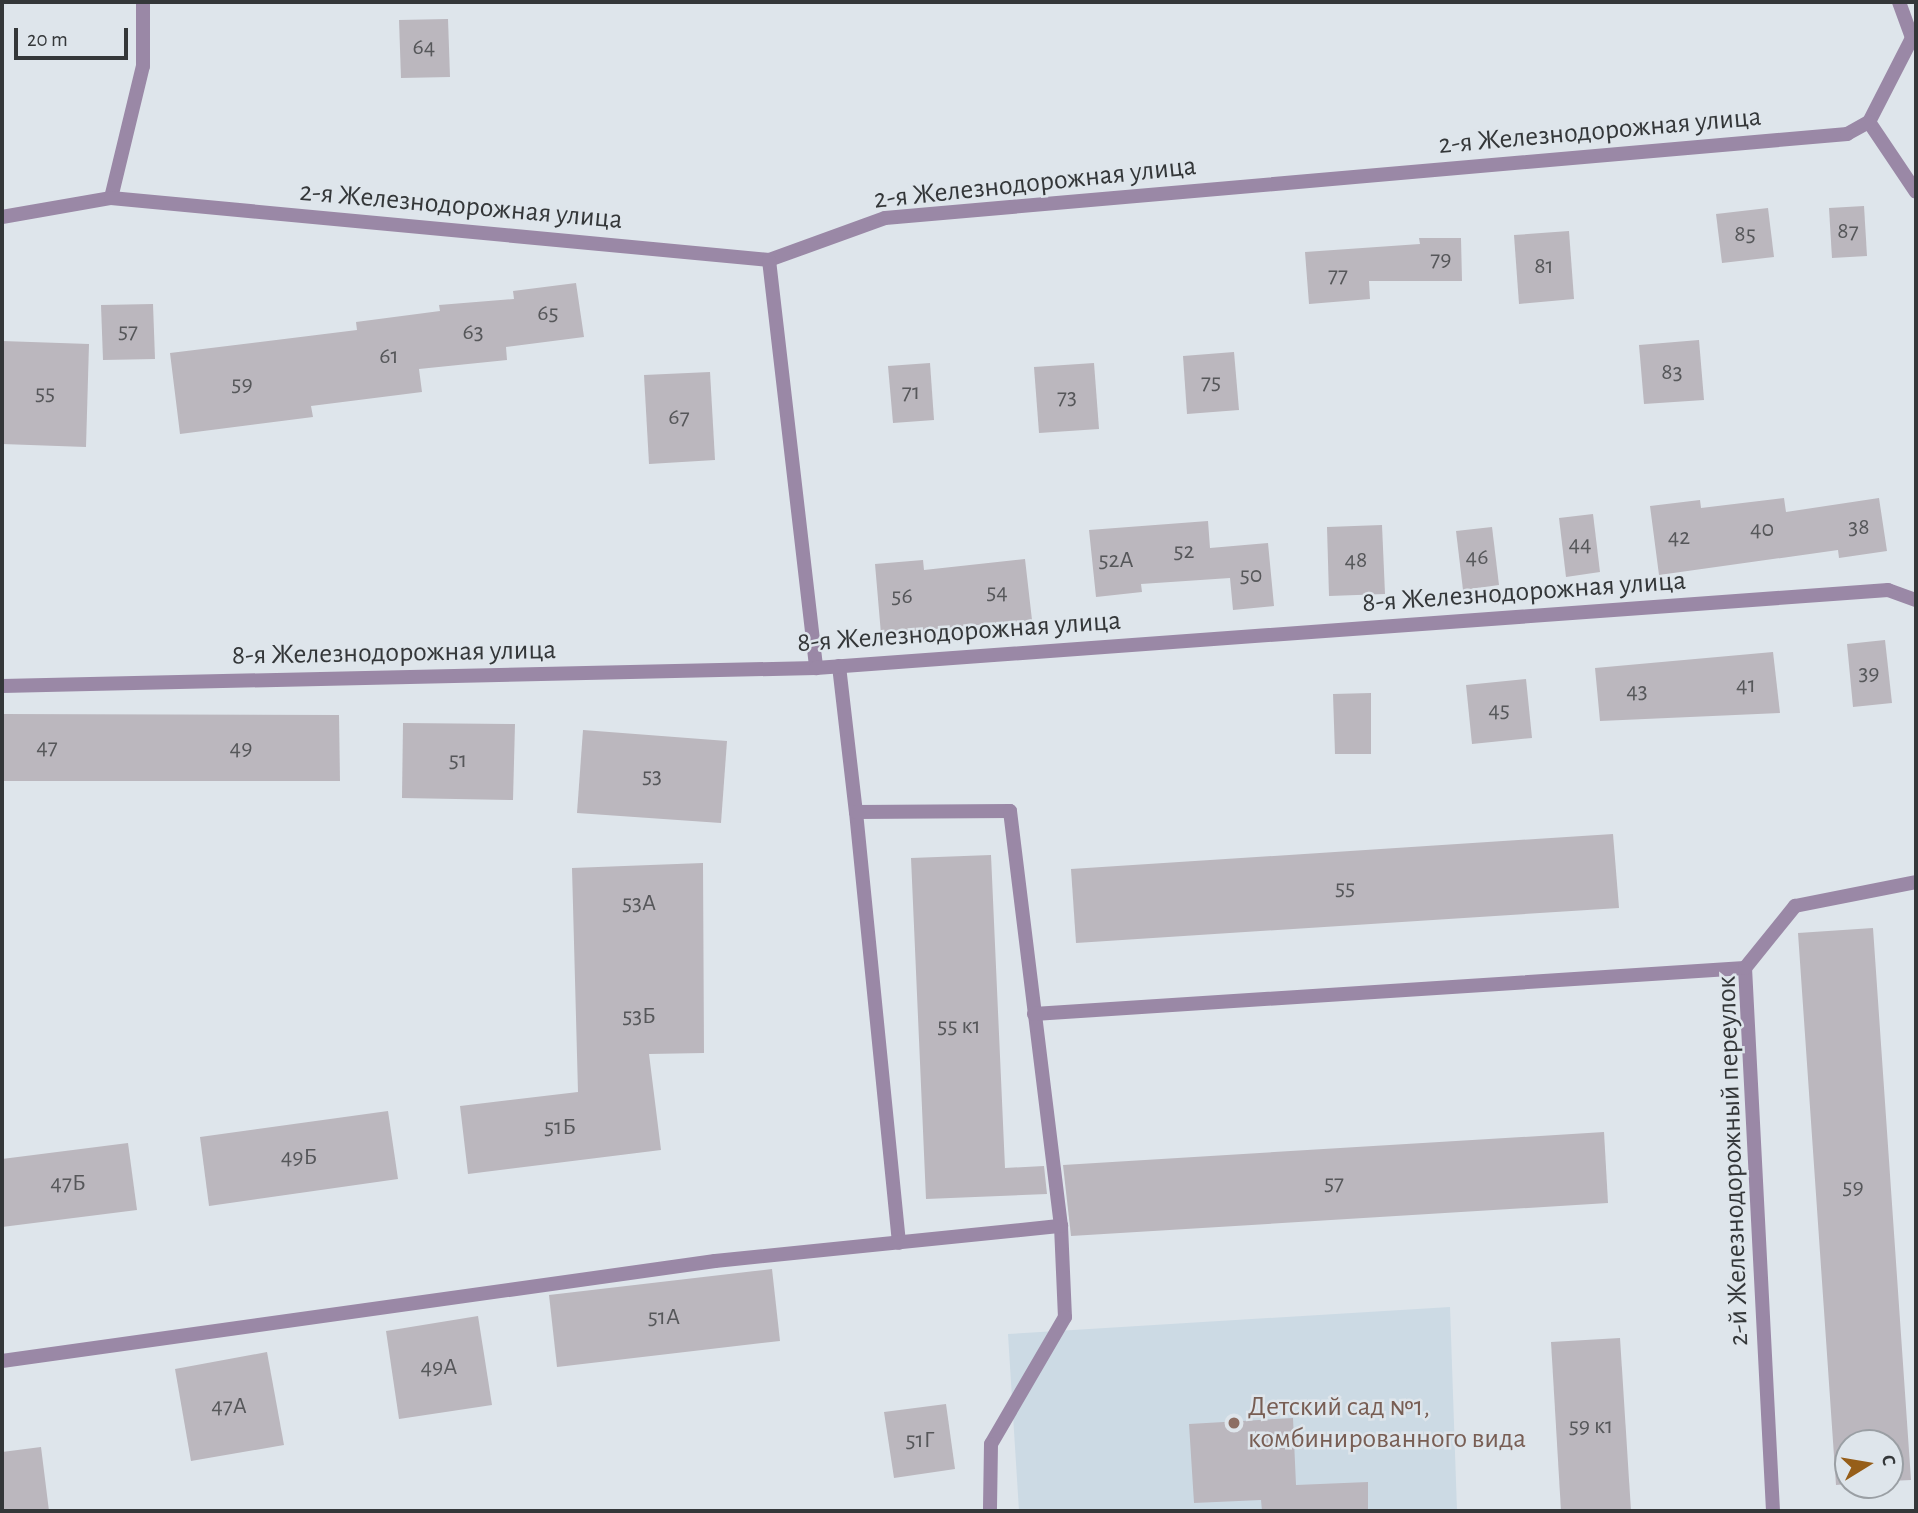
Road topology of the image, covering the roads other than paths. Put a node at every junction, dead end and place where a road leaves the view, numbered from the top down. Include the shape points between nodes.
1 (143, 2) edge
2 (1899, 2) edge
3 (1914, 38) edge
4 (1869, 122) junction
5 (1916, 192) edge
6 (111, 198) junction
7 (2, 217) edge
8 (769, 260) junction
9 (1916, 600) edge
10 (839, 666) junction
11 (817, 668) junction
12 (2, 686) edge
13 (856, 812) junction
14 (1916, 882) edge
15 (1745, 968) junction
16 (1034, 1014) junction
17 (1061, 1226) junction
18 (899, 1243) junction
19 (2, 1361) edge
20 (990, 1511) edge
21 (1773, 1511) edge

1 - 6 street via 143,66
2 - 3 street
3 - 4 street
4 - 5 street
4 - 8 street, 2-я Железнодорожная улица via 1846,134 885,218
6 - 7 street, 2-я Железнодорожная улица
6 - 8 street, 2-я Железнодорожная улица
8 - 11 street
9 - 10 street, 8-я Железнодорожная улица via 1888,590
10 - 11 street, 8-я Железнодорожная улица
10 - 13 street
11 - 12 street, 8-я Железнодорожная улица
13 - 16 street via 1010,811
13 - 18 street
14 - 15 street, 2-й Железнодорожный переулок via 1795,906
15 - 16 street
15 - 21 street, 2-й Железнодорожный переулок
16 - 17 street
17 - 18 street
17 - 20 street via 1065,1317 991,1444
18 - 19 street via 715,1261

